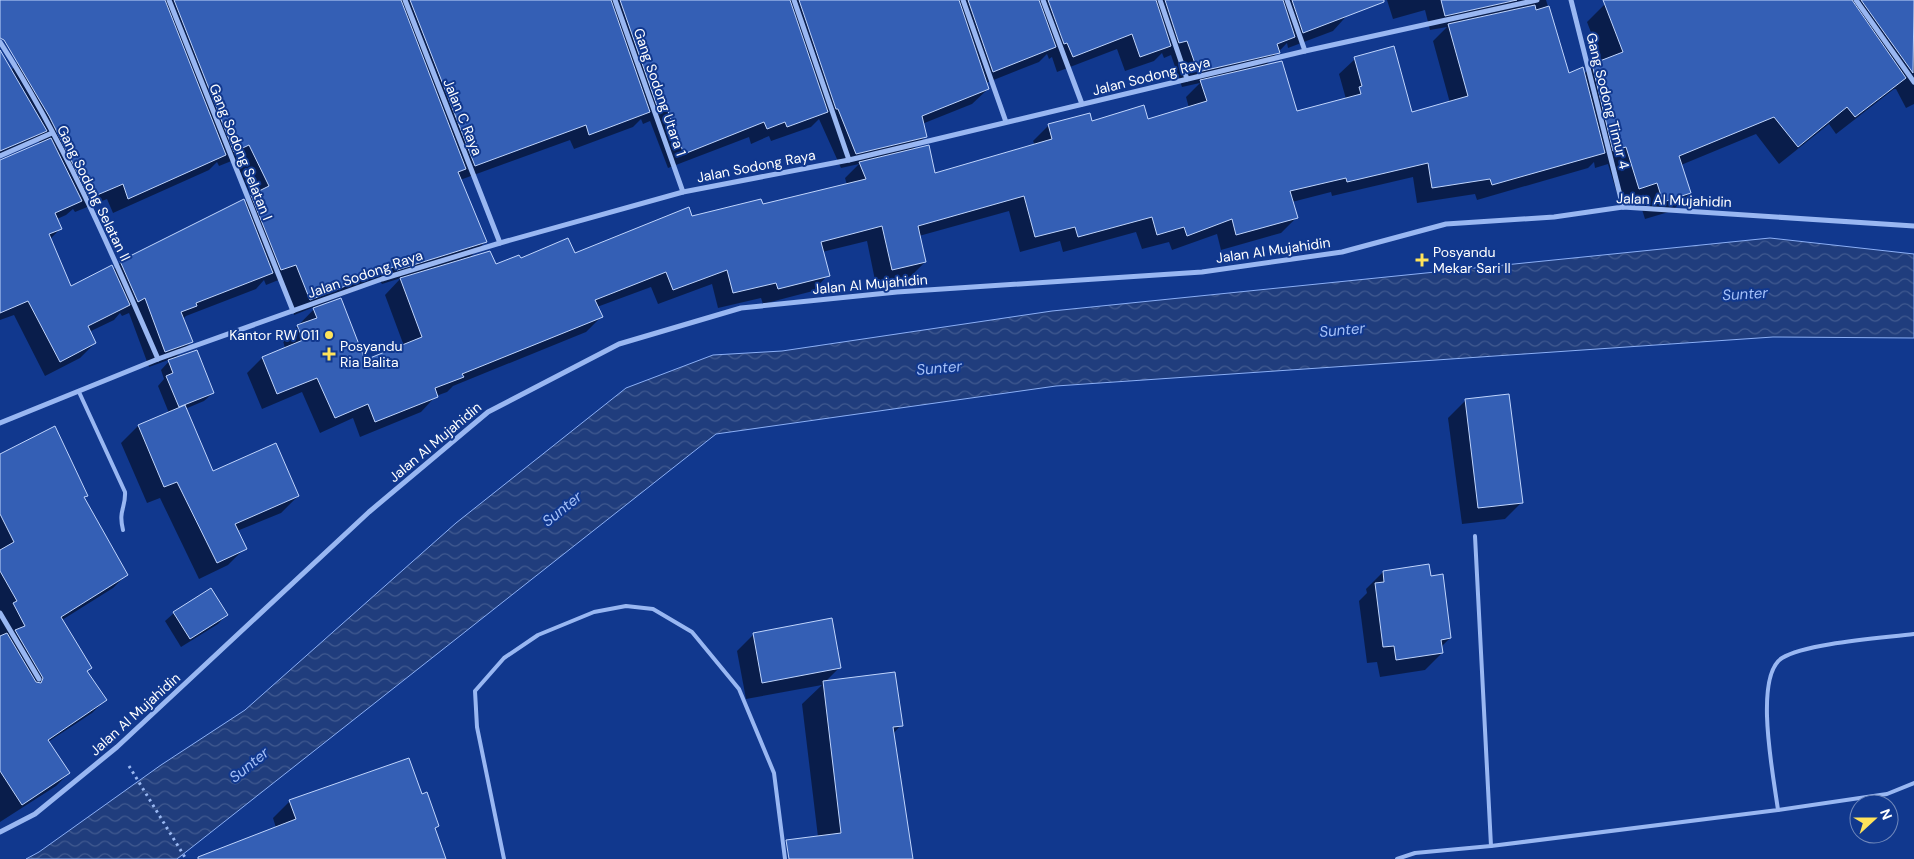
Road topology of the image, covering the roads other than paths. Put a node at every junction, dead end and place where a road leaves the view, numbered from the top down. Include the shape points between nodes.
1 (169, 0) edge
2 (404, 0) edge
3 (615, 0) edge
4 (794, 0) edge
5 (963, 0) edge
6 (1042, 0) edge
7 (1160, 0) edge
8 (1287, 0) edge
9 (1537, 0) edge
10 (1571, 0) edge
11 (1856, 0) edge
12 (0, 42) edge
13 (1305, 51) junction
14 (1187, 79) junction
15 (1914, 82) edge
16 (1082, 104) junction
17 (1006, 122) junction
18 (52, 133) junction
19 (0, 156) edge
20 (849, 160) junction
21 (683, 192) junction
22 (1623, 208) junction
23 (1914, 226) edge
24 (500, 243) junction
25 (293, 311) junction
26 (158, 359) junction
27 (79, 392) junction
28 (0, 423) edge
29 (123, 530) dead end
30 (1475, 536) dead end
31 (0, 613) edge
32 (1914, 634) edge
33 (39, 679) dead end
34 (1914, 782) edge
35 (1778, 810) junction
36 (0, 832) edge
37 (1491, 846) junction
38 (504, 859) edge
39 (785, 859) edge
40 (1397, 859) edge

1 - 25 street, Gang Sodong Selatan I
2 - 24 street, Jalan C Raya
3 - 21 street, Gang Sodong Utara 1
4 - 20 street
5 - 17 street
6 - 16 street
7 - 14 street
8 - 13 street
9 - 13 street, Jalan Sodong Raya
10 - 22 street, Gang Sodong Timur 4
11 - 15 street
12 - 18 street, Gang Sodong Selatan II
13 - 14 street, Jalan Sodong Raya
14 - 16 street, Jalan Sodong Raya
16 - 17 street, Jalan Sodong Raya
17 - 20 street, Jalan Sodong Raya
18 - 19 street
18 - 26 street, Gang Sodong Selatan II via 108,245
20 - 21 street, Jalan Sodong Raya
21 - 24 street, Jalan Sodong Raya
22 - 23 street, Jalan Al Mujahidin
22 - 36 street, Jalan Al Mujahidin via 1554,217 1446,224 1342,252 1202,272 897,292 741,308 619,344 488,412 369,512 117,747 36,814
24 - 25 street, Jalan Sodong Raya via 382,279
25 - 26 street, Jalan Sodong Raya
26 - 27 street, Jalan Sodong Raya
27 - 28 street, Jalan Sodong Raya
27 - 29 lane via 125,492 120,514
30 - 37 lane
31 - 33 street
32 - 35 lane via 1802,650 1782,658 1772,668 1768,683 1768,736
34 - 35 lane via 1887,794
35 - 37 lane
37 - 40 lane via 1415,853
38 - 39 lane via 477,727 475,691 504,658 538,635 594,612 626,606 653,609 692,632 739,689 774,773

